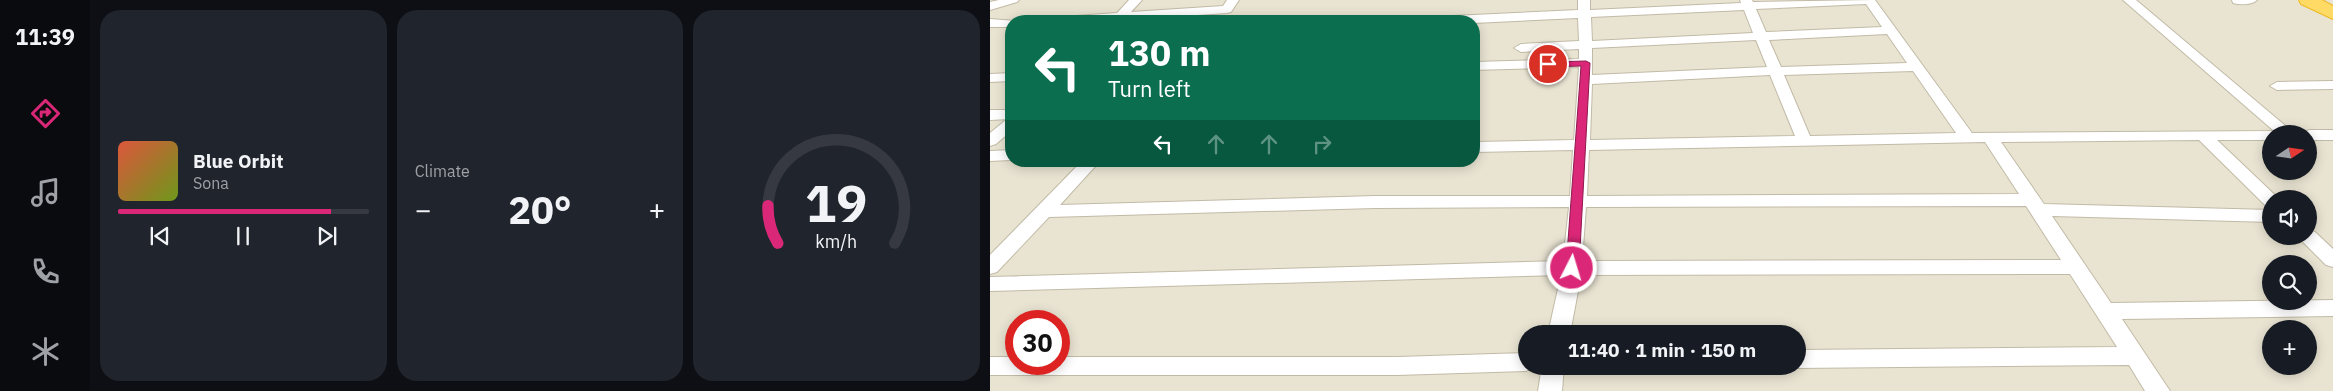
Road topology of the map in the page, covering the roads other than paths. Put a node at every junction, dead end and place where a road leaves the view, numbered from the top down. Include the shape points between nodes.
1 (1013, 0) edge
2 (1136, 0) edge
3 (1174, 0) edge
4 (1869, 0) edge
5 (2129, 0) edge
6 (2251, 0) edge
7 (2308, 0) edge
8 (2237, 1) edge
9 (1747, 3) edge
10 (1230, 5) edge
11 (990, 6) edge
12 (1585, 7) edge
13 (2333, 13) edge
14 (1163, 14) junction
15 (1129, 15) edge
16 (1154, 15) edge
17 (1480, 17) edge
18 (990, 23) edge
19 (1005, 23) edge
20 (1891, 30) junction
21 (1762, 37) junction
22 (1586, 45) junction
23 (1521, 48) dead end
24 (1480, 66) edge
25 (1918, 67) junction
26 (1776, 71) junction
27 (1585, 72) junction
28 (1005, 77) edge
29 (990, 78) edge
30 (2333, 84) edge
31 (2277, 86) dead end
32 (1005, 114) edge
33 (990, 115) edge
34 (2276, 125) edge
35 (1005, 128) edge
36 (2202, 135) junction
37 (2262, 135) edge
38 (2318, 135) edge
39 (2333, 135) edge
40 (1990, 137) junction
41 (1968, 138) junction
42 (990, 141) edge
43 (1805, 142) junction
44 (1581, 146) junction
45 (1480, 148) edge
46 (1005, 155) edge
47 (990, 156) edge
48 (1086, 167) edge
49 (2262, 192) edge
50 (1578, 202) junction
51 (2034, 205) junction
52 (1045, 210) junction
53 (2262, 216) edge
54 (2317, 245) edge
55 (2333, 260) edge
56 (990, 267) edge
57 (2075, 267) junction
58 (1572, 268) junction
59 (990, 284) edge
60 (2333, 308) edge
61 (2104, 311) junction
62 (1562, 325) edge
63 (2134, 356) junction
64 (1806, 359) edge
65 (1518, 362) edge
66 (990, 366) edge
67 (1553, 375) edge
68 (1550, 391) edge
69 (2158, 391) edge

1 - 11 street
2 - 15 street
3 - 14 street
4 - 9 street
4 - 20 street
5 - 34 street
6 - 8 street
7 - 13 highway
9 - 12 street
9 - 21 street
10 - 14 street
12 - 17 street
12 - 22 street
14 - 16 street
18 - 19 street
20 - 21 street
20 - 25 street
21 - 22 street
21 - 26 street
22 - 23 street
22 - 27 street
24 - 27 street
25 - 26 street
25 - 41 street
26 - 27 street
26 - 43 street
27 - 44 street
28 - 29 street
30 - 31 street
32 - 33 street
35 - 42 street
36 - 37 street
36 - 40 street
36 - 49 street
38 - 39 street
40 - 41 street
40 - 51 street
41 - 43 street
43 - 44 street
44 - 45 street
44 - 50 street
46 - 47 street
48 - 52 street
50 - 51 street
50 - 52 street via 1375,202
50 - 58 street
51 - 53 street
51 - 57 street
52 - 56 street
54 - 55 street
57 - 58 street
57 - 61 street
58 - 59 street
58 - 62 street
60 - 61 street
61 - 63 street
63 - 64 street
63 - 69 street
65 - 66 street via 1397,366
67 - 68 street

